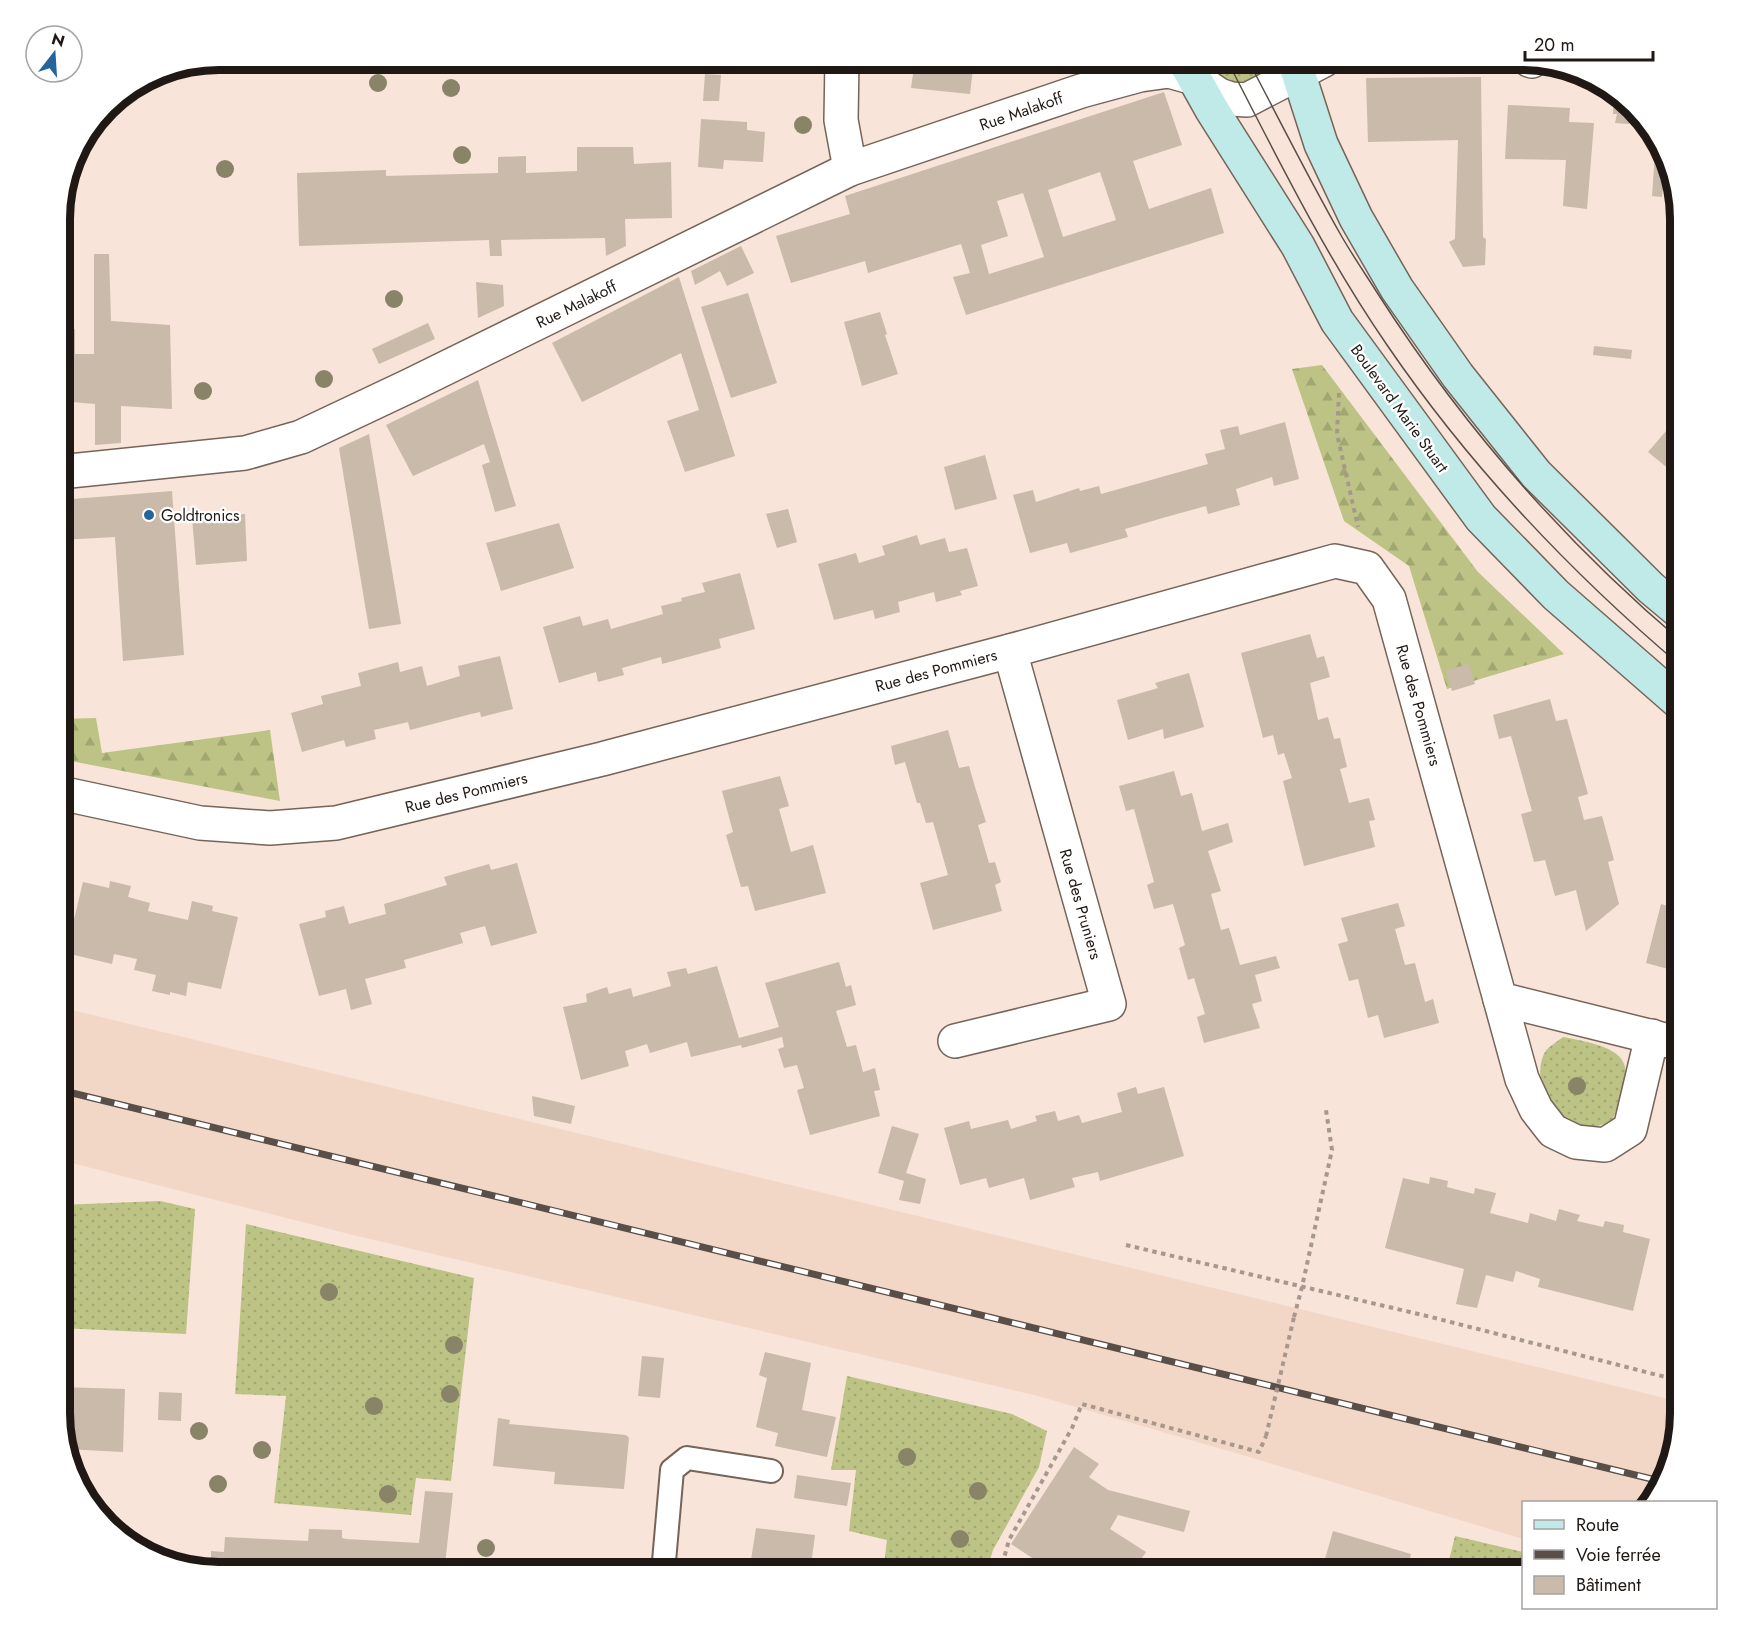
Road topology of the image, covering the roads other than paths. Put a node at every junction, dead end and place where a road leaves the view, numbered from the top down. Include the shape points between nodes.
1 (842, 71) edge
2 (1100, 71) edge
3 (1169, 71) edge
4 (1190, 71) edge
5 (1191, 71) edge
6 (1295, 71) edge
7 (1306, 71) edge
8 (1081, 91) junction
9 (850, 169) junction
10 (71, 471) edge
11 (1670, 604) edge
12 (1010, 651) junction
13 (1670, 694) edge
14 (71, 795) edge
15 (1500, 999) junction
16 (1666, 1040) edge
17 (955, 1041) dead end
18 (771, 1471) dead end
19 (664, 1562) edge

1 - 9 street via 840,120
2 - 8 street, Rue Malakoff
3 - 8 street, Rue Malakoff
4 - 13 main road, Boulevard Marie Stuart via 1298,246 1337,321 1481,518 1556,595
5 - 6 street, Rue Malakoff via 1220,95 1247,100
7 - 11 main road via 1321,144 1356,218 1397,289 1458,376 1536,474
8 - 9 street, Rue Malakoff
9 - 10 street, Rue Malakoff via 301,437 245,453
12 - 14 street, Rue des Pommiers via 602,759 336,823 270,828 200,823
12 - 15 street, Rue des Pommiers via 1335,561 1367,568 1389,599
12 - 17 street, Rue des Pruniers via 1109,1004
15 - 16 street, Rue des Pommiers
15 - 16 street, Rue des Pommiers via 1522,1079 1536,1109 1553,1131 1576,1142 1605,1145 1630,1129
18 - 19 lane via 687,1458 672,1470

